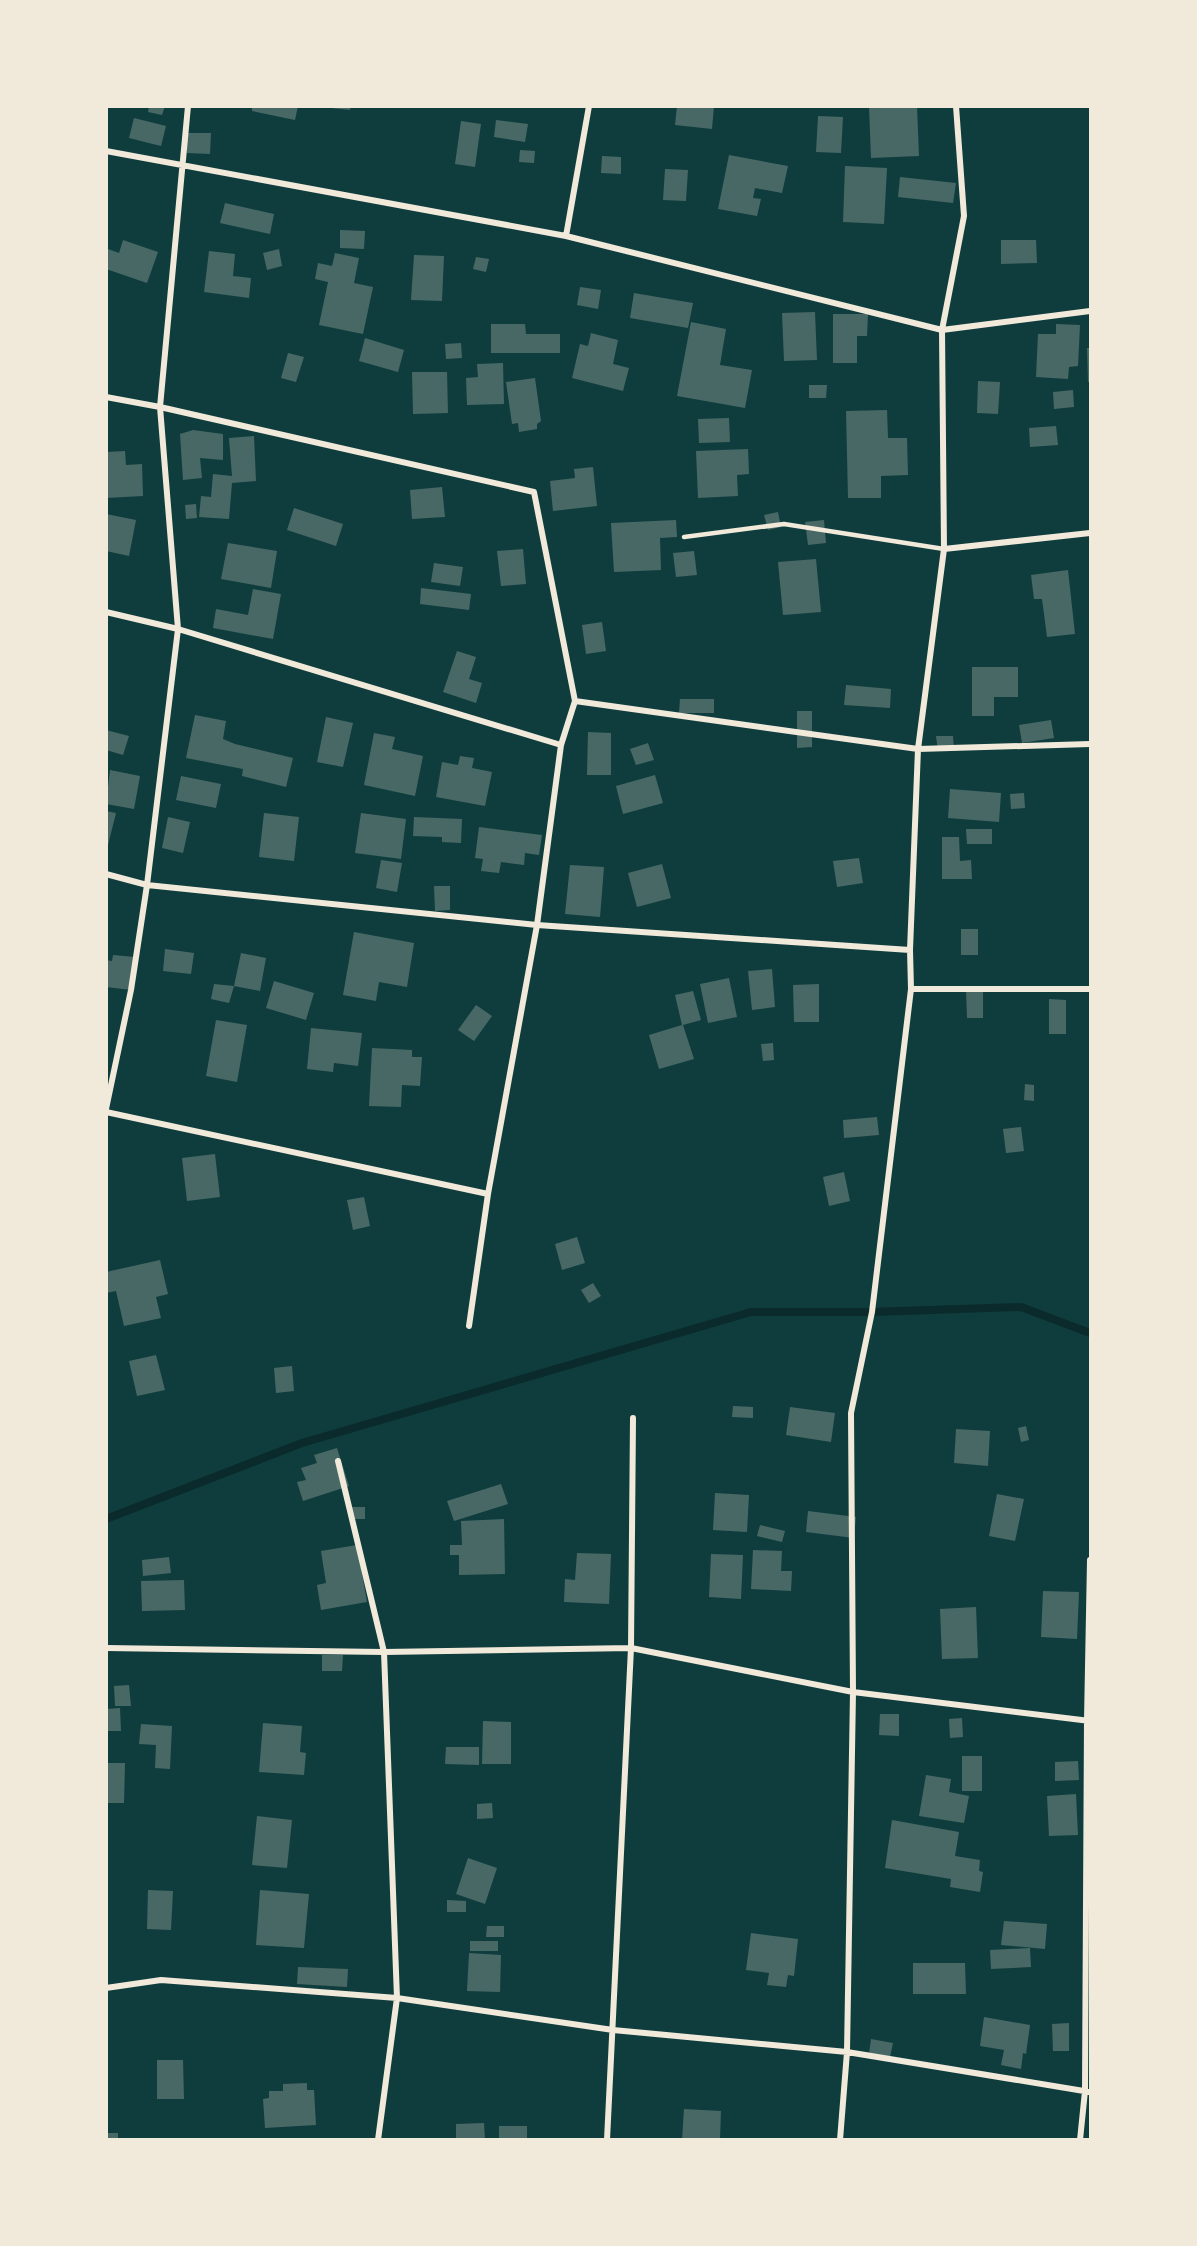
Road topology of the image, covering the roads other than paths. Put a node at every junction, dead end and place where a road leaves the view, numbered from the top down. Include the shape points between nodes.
1 (188, 106) edge
2 (589, 106) edge
3 (956, 106) edge
4 (106, 151) edge
5 (181, 166) junction
6 (566, 236) junction
7 (1090, 312) edge
8 (942, 330) junction
9 (106, 397) edge
10 (160, 407) junction
11 (1090, 532) edge
12 (684, 537) dead end
13 (944, 549) junction
14 (106, 612) edge
15 (178, 629) junction
16 (575, 701) junction
17 (1090, 744) edge
18 (561, 745) junction
19 (918, 749) junction
20 (106, 874) edge
21 (147, 885) junction
22 (537, 926) junction
23 (910, 950) junction
24 (911, 989) junction
25 (1090, 989) edge
26 (106, 1110) edge
27 (488, 1194) junction
28 (469, 1326) dead end
29 (633, 1418) dead end
30 (338, 1461) dead end
31 (1090, 1560) edge
32 (106, 1648) edge
33 (632, 1648) junction
34 (384, 1652) junction
35 (853, 1692) junction
36 (1089, 1721) edge
37 (106, 1988) edge
38 (397, 1998) junction
39 (613, 2030) junction
40 (847, 2052) junction
41 (1088, 2092) edge
42 (378, 2139) edge
43 (607, 2139) edge
44 (840, 2139) edge
45 (1080, 2139) edge

1 - 5 street
2 - 6 street
3 - 8 street via 964,216
4 - 5 street
5 - 6 street
5 - 10 street
6 - 8 street
7 - 8 street
8 - 13 street
9 - 10 street
10 - 15 street
10 - 16 street via 534,492
11 - 13 street
12 - 13 lane via 784,524
13 - 19 street
14 - 15 street
15 - 18 street
15 - 21 street
16 - 18 street
16 - 19 street
17 - 19 street
18 - 22 street
19 - 23 street
20 - 21 street
21 - 22 street
21 - 26 street via 131,990
22 - 23 street
22 - 27 street
23 - 24 street
24 - 25 street
24 - 35 street via 872,1312 851,1413
26 - 27 street
27 - 28 street
29 - 33 street
30 - 34 street
31 - 36 street
32 - 34 street
33 - 34 street
33 - 35 street
33 - 39 street
34 - 38 street
35 - 36 street
35 - 40 street
36 - 41 street
37 - 38 street via 161,1980
38 - 39 street
38 - 42 street
39 - 40 street
39 - 43 street
40 - 41 street
40 - 44 street
41 - 45 street

